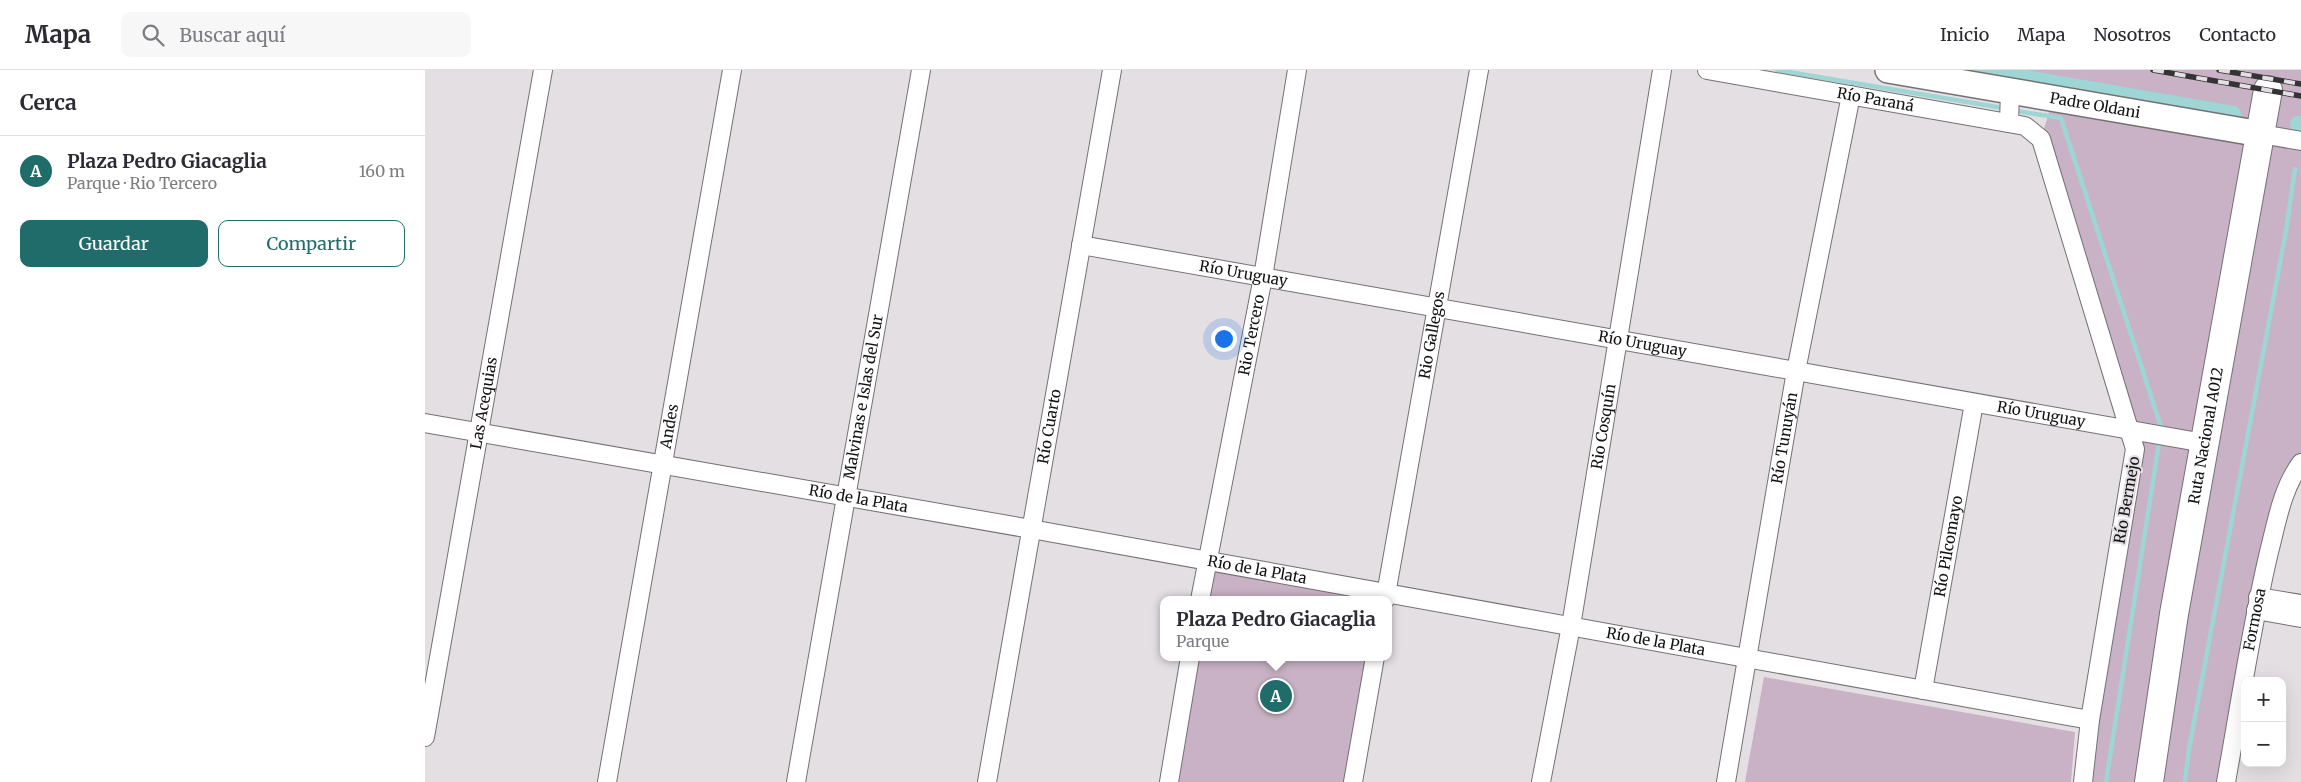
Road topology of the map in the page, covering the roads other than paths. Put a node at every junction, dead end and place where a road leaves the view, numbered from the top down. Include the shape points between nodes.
1 (543, 70) edge
2 (732, 70) edge
3 (921, 70) edge
4 (1112, 70) edge
5 (1297, 70) edge
6 (1479, 70) edge
7 (1662, 70) edge
8 (1707, 70) edge
9 (1888, 70) edge
10 (2269, 82) edge
11 (2010, 91) junction
12 (1851, 95) junction
13 (2009, 123) junction
14 (2261, 134) junction
15 (2041, 139) joint
16 (2301, 141) edge
17 (1081, 245) junction
18 (1263, 277) junction
19 (1437, 308) junction
20 (1618, 340) junction
21 (1796, 371) junction
22 (1974, 403) junction
23 (425, 423) edge
24 (2131, 430) junction
25 (479, 433) junction
26 (2204, 443) junction
27 (2301, 463) edge
28 (663, 465) junction
29 (846, 497) junction
30 (1031, 529) junction
31 (1207, 561) junction
32 (1201, 596) edge
33 (1386, 596) edge
34 (1392, 597) edge
35 (2257, 603) junction
36 (2301, 604) edge
37 (2301, 618) edge
38 (1571, 626) junction
39 (1747, 658) junction
40 (1189, 661) edge
41 (1374, 661) edge
42 (1923, 690) junction
43 (2090, 720) junction
44 (425, 737) edge
45 (607, 782) edge
46 (796, 782) edge
47 (987, 782) edge
48 (1169, 782) edge
49 (1353, 782) edge
50 (1541, 782) edge
51 (1726, 782) edge
52 (2083, 782) edge
53 (2149, 782) edge
54 (2226, 782) edge

1 - 25 street, Las Acequias
2 - 28 street, Andes
3 - 29 street, Malvinas e Islas del Sur
4 - 17 street, Río Cuarto
5 - 18 street, Rio Tercero
6 - 19 street, Rio Gallegos
7 - 20 street, Rio Cosquín
8 - 12 street, Río Paraná
9 - 11 main road, Padre Oldani
10 - 14 highway, Ruta Nacional A012
11 - 13 street
11 - 14 main road, Padre Oldani
12 - 13 street, Río Paraná
12 - 21 street, Río Tunuyán
13 - 15 street, Río Paraná via 2025,126
14 - 16 street, Padre Oldani
14 - 26 highway, Ruta Nacional A012
15 - 24 street, Río Bermejo
17 - 18 street, Río Uruguay
17 - 30 street, Río Cuarto
18 - 19 street, Río Uruguay
18 - 31 street, Rio Tercero
19 - 20 street, Río Uruguay
19 - 33 street, Rio Gallegos
20 - 21 street, Río Uruguay
20 - 38 street, Rio Cosquín
21 - 22 street, Río Uruguay
21 - 39 street, Río Tunuyán
22 - 24 street, Río Uruguay
22 - 42 street, Río Pilcomayo
23 - 25 street, Río de la Plata
24 - 26 street, Río Uruguay
24 - 43 street, Río Bermejo via 2135,449
25 - 28 street, Río de la Plata
25 - 44 street, Las Acequias
26 - 53 highway, Ruta Nacional A012
27 - 35 street, Formosa via 2282,500
28 - 29 street, Río de la Plata
28 - 45 street, Andes
29 - 30 street, Río de la Plata
29 - 46 street, Malvinas e Islas del Sur
30 - 31 street, Río de la Plata
30 - 47 street, Río Cuarto
31 - 32 street, Rio Tercero
31 - 33 street, Río de la Plata
34 - 38 street, Río de la Plata
35 - 36 street
35 - 37 street
35 - 54 street, Formosa
38 - 39 street, Río de la Plata
38 - 50 street, Rio Cosquín
39 - 42 street, Río de la Plata
39 - 51 street, Río Tunuyán
40 - 48 street
41 - 49 street
42 - 43 street, Río de la Plata
43 - 52 street, Río Bermejo

